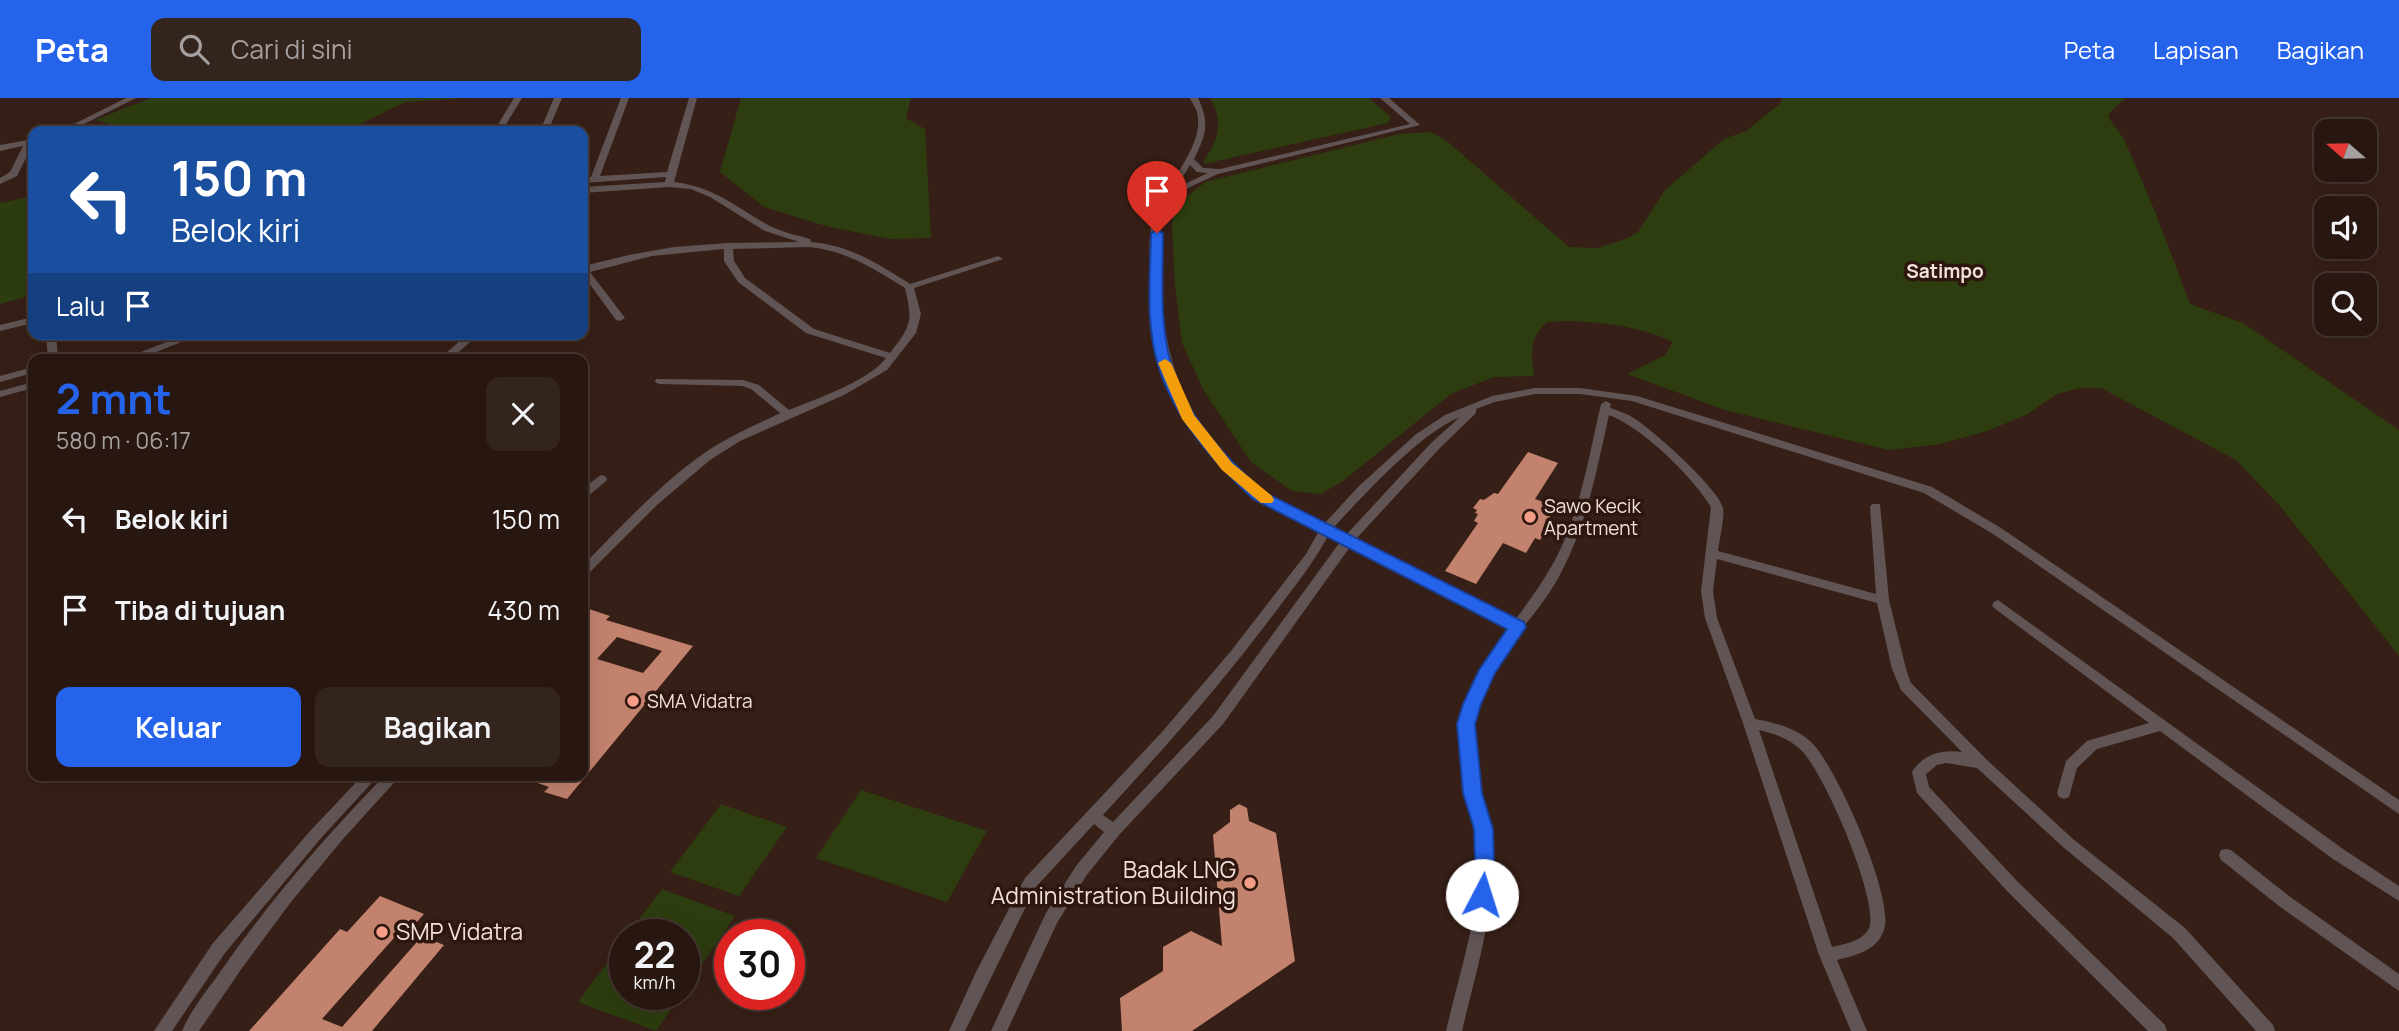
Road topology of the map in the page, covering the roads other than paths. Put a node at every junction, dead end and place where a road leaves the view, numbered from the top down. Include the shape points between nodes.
1 (132, 98) edge
2 (518, 98) edge
3 (558, 98) edge
4 (625, 98) edge
5 (692, 98) edge
6 (1194, 98) edge
7 (1384, 98) edge
8 (74, 126) edge
9 (501, 126) edge
10 (546, 126) edge
11 (28, 143) edge
12 (0, 148) edge
13 (28, 148) edge
14 (1189, 159) junction
15 (1220, 172) junction
16 (671, 174) junction
17 (594, 179) junction
18 (588, 180) edge
19 (0, 181) edge
20 (669, 184) junction
21 (588, 190) edge
22 (1165, 200) junction
23 (782, 240) junction
24 (728, 246) junction
25 (998, 259) dead end
26 (588, 269) edge
27 (588, 276) edge
28 (909, 287) junction
29 (620, 318) dead end
30 (28, 321) edge
31 (0, 328) edge
32 (180, 340) edge
33 (464, 340) edge
34 (142, 354) edge
35 (449, 354) edge
36 (893, 357) junction
37 (28, 371) edge
38 (0, 379) edge
39 (660, 381) dead end
40 (28, 386) edge
41 (0, 394) edge
42 (1609, 394) junction
43 (1478, 406) junction
44 (1605, 410) junction
45 (788, 414) junction
46 (601, 479) dead end
47 (588, 490) edge
48 (1876, 507) dead end
49 (1325, 530) junction
50 (1348, 540) junction
51 (1710, 554) junction
52 (588, 564) edge
53 (1883, 600) junction
54 (1998, 605) dead end
55 (1518, 627) junction
56 (1750, 723) junction
57 (2162, 725) junction
58 (1981, 763) junction
59 (366, 781) edge
60 (389, 781) edge
61 (2064, 793) dead end
62 (2399, 808) edge
63 (1092, 815) junction
64 (1114, 831) junction
65 (2225, 855) dead end
66 (2399, 894) edge
67 (1827, 955) junction
68 (2399, 983) edge
69 (162, 1031) edge
70 (190, 1031) edge
71 (957, 1031) edge
72 (999, 1031) edge
73 (1454, 1031) edge
74 (1859, 1031) edge
75 (2159, 1031) edge
76 (2267, 1031) edge

1 - 8 street
2 - 9 street
3 - 10 street
4 - 17 street
5 - 16 street
6 - 14 street via 1204,122
7 - 15 street via 1416,125
11 - 12 street
13 - 19 street via 14,174
14 - 15 street via 1199,170
14 - 22 street
15 - 22 street
16 - 17 street
16 - 20 street
17 - 18 street
20 - 21 street
20 - 23 street via 703,191
22 - 49 street via 1156,247 1157,313 1165,367 1187,416 1227,466 1258,495
23 - 24 street
23 - 28 street via 821,245 861,258
24 - 26 street via 650,252
24 - 36 street via 733,271 797,323 828,338
25 - 28 street
27 - 29 street
28 - 36 street via 916,314 911,333
30 - 31 street
32 - 34 street
33 - 35 street
36 - 45 street via 864,381
37 - 38 street
39 - 45 street via 743,383 755,387
40 - 41 street
42 - 43 street via 1535,391
42 - 44 street
42 - 62 street via 1652,402 1928,490 1997,531
43 - 49 street via 1450,417 1419,438
43 - 50 street
44 - 51 street via 1631,421 1648,435 1714,500 1717,515
44 - 55 street via 1569,544
45 - 52 street via 706,457
46 - 47 street
48 - 53 street
49 - 50 street
49 - 63 street via 1311,556 1237,654
50 - 55 street
50 - 64 street via 1218,720
51 - 53 street
51 - 56 street via 1707,591 1711,618
53 - 58 street via 1906,686
54 - 57 street
55 - 73 street via 1488,670 1466,724 1467,757 1485,861 1477,925
56 - 67 street
56 - 67 street via 1791,735 1818,758 1833,783 1878,905 1880,920 1872,938 1861,947
57 - 61 street via 2092,745 2071,765
57 - 66 street
58 - 75 street via 1943,756 1928,761 1919,772 1922,789 2013,887
58 - 76 street via 2068,843 2179,933
59 - 69 street via 219,948
60 - 70 street via 284,896
63 - 64 street
63 - 71 street via 1030,883
64 - 72 street via 1051,918
65 - 68 street
67 - 74 street

